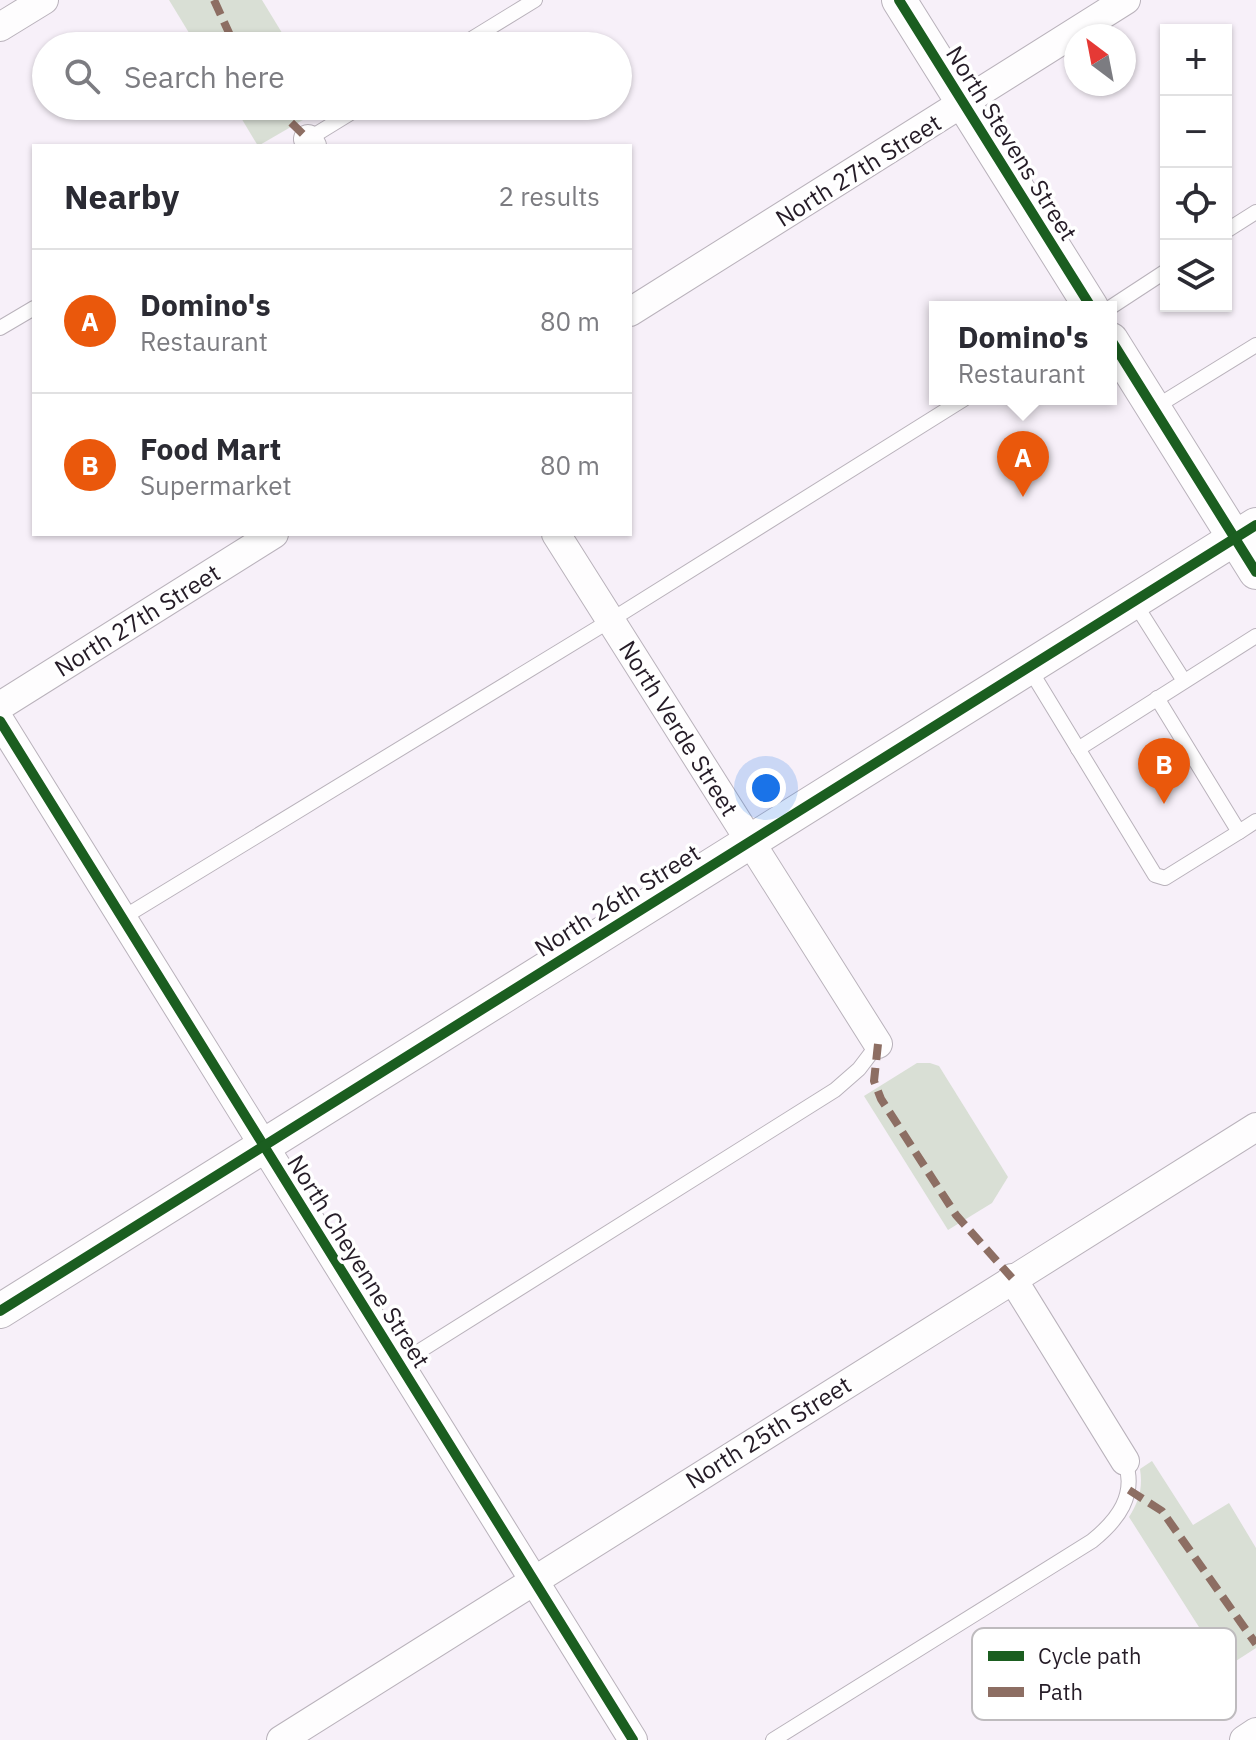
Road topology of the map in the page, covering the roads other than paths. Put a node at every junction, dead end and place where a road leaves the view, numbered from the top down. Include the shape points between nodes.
1 (44, 0) edge
2 (535, 0) edge
3 (899, 0) edge
4 (1126, 0) edge
5 (0, 27) edge
6 (483, 32) edge
7 (964, 104) junction
8 (341, 120) edge
9 (305, 144) edge
10 (1256, 212) edge
11 (1232, 227) edge
12 (1160, 275) edge
13 (1087, 301) edge
14 (1117, 303) edge
15 (32, 309) edge
16 (632, 311) edge
17 (0, 328) edge
18 (1256, 345) edge
19 (1117, 349) edge
20 (954, 405) edge
21 (1154, 408) junction
22 (1245, 532) edge
23 (271, 536) edge
24 (557, 536) edge
25 (1256, 572) edge
26 (1134, 602) junction
27 (611, 620) junction
28 (1256, 636) edge
29 (1029, 667) junction
30 (1184, 681) junction
31 (1157, 698) junction
32 (0, 706) edge
33 (0, 721) edge
34 (1078, 749) junction
35 (1256, 821) edge
36 (1239, 832) junction
37 (750, 841) junction
38 (124, 917) junction
39 (878, 1044) joint
40 (1256, 1127) edge
41 (263, 1145) junction
42 (1012, 1278) junction
43 (0, 1311) edge
44 (399, 1364) junction
45 (1125, 1461) joint
46 (534, 1580) junction
47 (1256, 1732) edge
48 (281, 1740) edge
49 (633, 1740) edge
50 (773, 1740) edge
51 (1244, 1740) edge

1 - 5 street
2 - 6 lane
3 - 7 street, North Stevens Street
4 - 7 street, North 27th Street
7 - 13 street, North Stevens Street
7 - 16 street, North 27th Street
8 - 9 lane
10 - 11 lane
12 - 14 lane
15 - 17 lane
18 - 21 lane
19 - 21 street
20 - 27 lane
21 - 22 street
22 - 25 street
22 - 26 street, North 26th Street
23 - 32 street, North 27th Street
24 - 27 street, North Verde Street
26 - 29 street, North 26th Street
26 - 30 lane
27 - 37 street, North Verde Street
27 - 38 lane
28 - 30 lane
29 - 34 lane
29 - 37 street, North 26th Street
30 - 31 lane
31 - 34 lane
31 - 36 lane
33 - 38 street, North Cheyenne Street
34 - 36 lane via 1159,878
35 - 36 lane
37 - 39 street, North Verde Street
37 - 41 street, North 26th Street
38 - 41 street, North Cheyenne Street
39 - 44 lane via 835,1090
40 - 42 street, North 25th Street
41 - 43 street, North 26th Street
41 - 44 street, North Cheyenne Street
42 - 45 street
42 - 46 street, North 25th Street
44 - 46 street, North Cheyenne Street
45 - 50 lane via 1130,1475 1123,1508 1092,1541
46 - 48 street, North 25th Street
46 - 49 street, North Cheyenne Street
47 - 51 street

